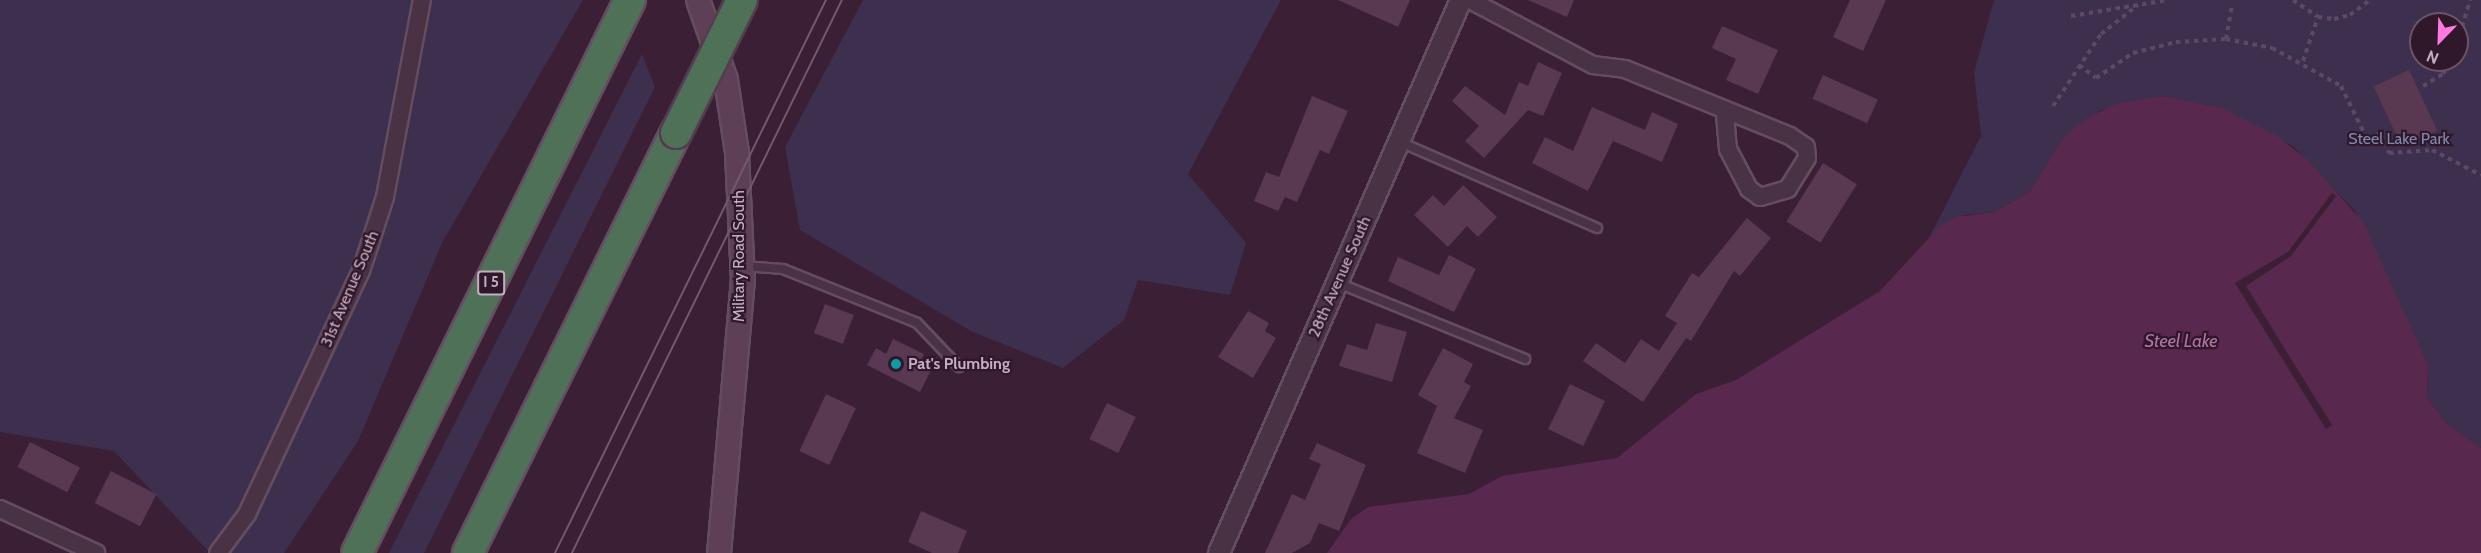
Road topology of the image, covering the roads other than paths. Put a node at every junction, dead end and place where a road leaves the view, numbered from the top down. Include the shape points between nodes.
1 (422, 0) edge
2 (698, 0) edge
3 (742, 0) edge
4 (1461, 0) edge
5 (1470, 0) edge
6 (627, 6) edge
7 (1725, 112) junction
8 (1400, 142) junction
9 (1597, 228) dead end
10 (742, 266) junction
11 (1337, 283) junction
12 (1525, 359) dead end
13 (959, 367) dead end
14 (0, 509) edge
15 (96, 553) edge
16 (218, 553) edge
17 (357, 553) edge
18 (468, 553) edge
19 (719, 553) edge
20 (1219, 553) edge

1 - 16 street, 31st Avenue South via 376,226 272,463 242,521
2 - 10 main road, Military Road South via 726,80 737,153
3 - 18 highway, bridge
4 - 8 street, 28th Avenue South
5 - 7 street via 1547,45 1593,65 1625,69 1669,85
6 - 17 highway, I 5
7 - 7 street via 1728,150 1749,189 1760,197 1788,189 1807,158 1806,147 1791,136
8 - 9 lane
8 - 11 street, 28th Avenue South
10 - 13 lane via 783,269 917,323
10 - 19 main road, Military Road South via 735,409
11 - 12 lane
11 - 20 street, 28th Avenue South
14 - 15 street

